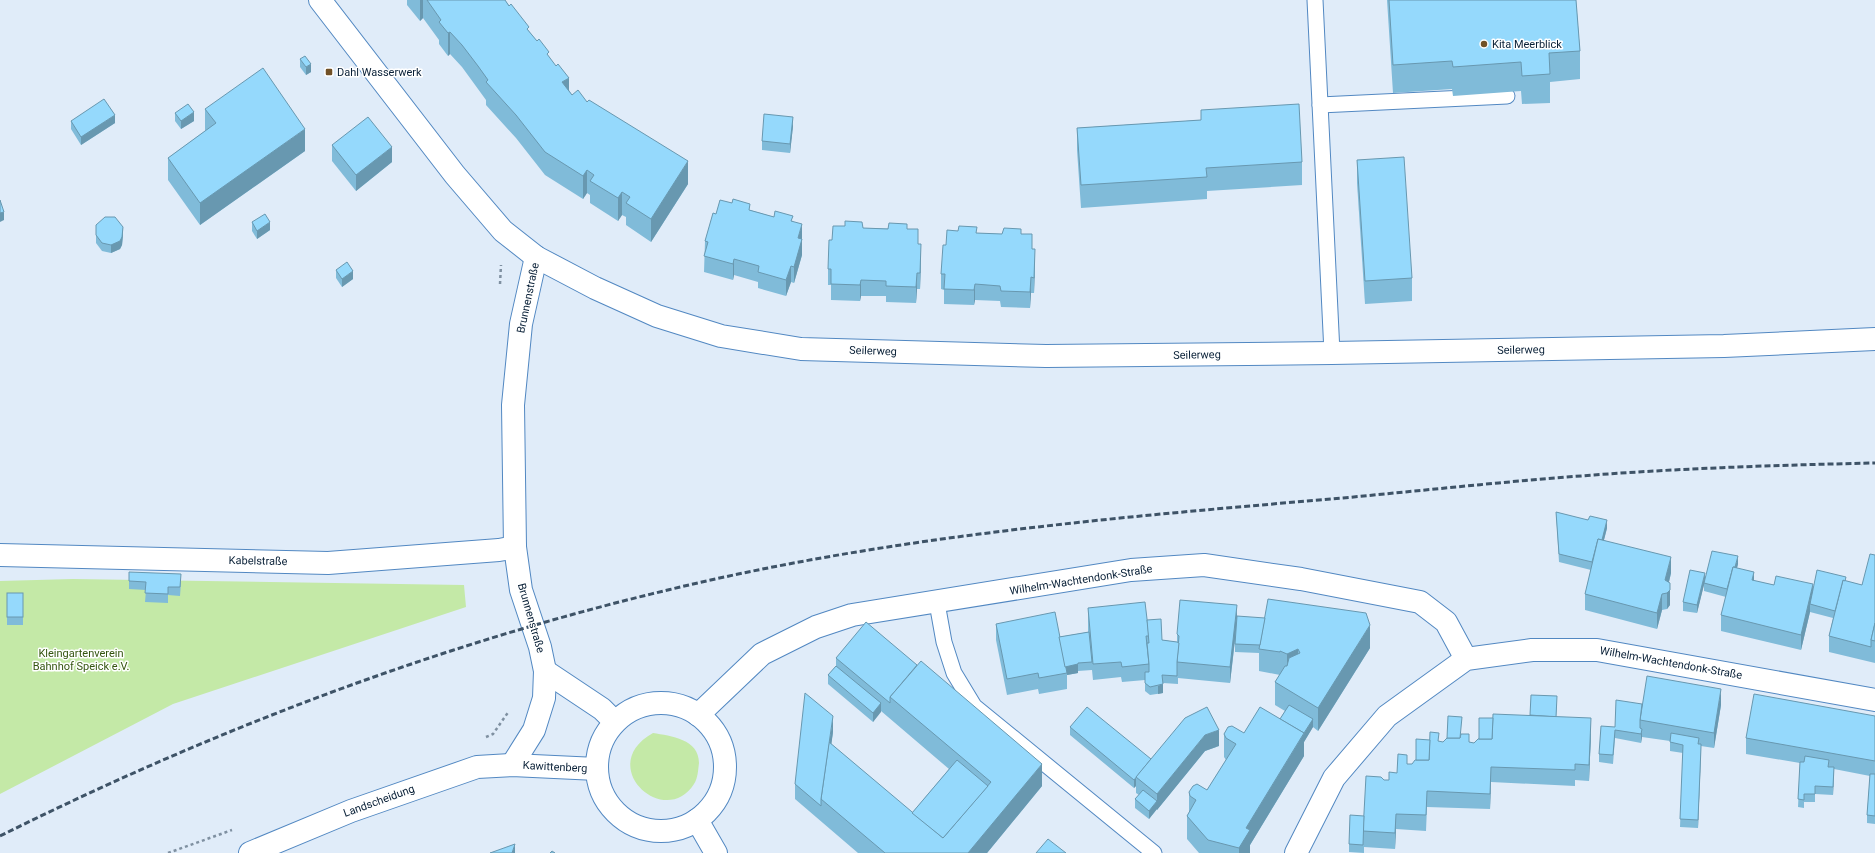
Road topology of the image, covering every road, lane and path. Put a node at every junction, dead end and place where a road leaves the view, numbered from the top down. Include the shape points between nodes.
1 (320, 0) edge
2 (1315, 0) edge
3 (1507, 96) dead end
4 (1320, 105) junction
5 (504, 231) junction
6 (536, 257) junction
7 (499, 292) dead end
8 (1875, 339) edge
9 (1332, 353) junction
10 (515, 547) junction
11 (0, 555) edge
12 (937, 602) junction
13 (1466, 659) junction
14 (545, 671) junction
15 (1875, 700) edge
16 (510, 709) dead end
17 (698, 715) junction
18 (614, 721) junction
19 (479, 740) dead end
20 (512, 765) junction
21 (597, 769) junction
22 (697, 820) junction
23 (236, 829) dead end
24 (168, 853) edge
25 (250, 853) edge
26 (716, 853) edge
27 (1154, 853) edge
28 (1296, 853) edge

1 - 5 street, Brunnenstraße via 454,175
2 - 4 lane
3 - 4 lane
4 - 9 lane
5 - 6 street, Brunnenstraße
5 - 7 path
6 - 9 street, Seilerweg via 595,288 657,316 721,336 801,349 1046,356
6 - 10 street, Brunnenstraße via 521,324 513,405
8 - 9 street, Seilerweg via 1724,346
10 - 11 street, Kabelstraße via 328,563
10 - 14 street, Brunnenstraße via 521,590 540,647
12 - 13 street, Wilhelm-Wachtendonk-Straße via 1131,570 1204,565 1301,579 1420,602 1446,622
12 - 17 street, Wilhelm-Wachtendonk-Straße via 852,616 816,626 762,654
12 - 27 lane via 944,642 954,674 974,706
13 - 15 street, Wilhelm-Wachtendonk-Straße via 1532,650 1597,650
13 - 28 street, Wilhelm-Wachtendonk-Straße via 1387,716 1334,778
14 - 18 street via 602,709
14 - 20 street, Brunnenstraße via 544,698 534,730
16 - 19 path via 493,734
17 - 18 street, Kawittenberg via 678,705 646,705 629,710
17 - 22 street, Kawittenberg via 716,735 724,756 722,788 713,805
18 - 21 street, Kawittenberg via 599,751
20 - 21 street, Kawittenberg
20 - 25 street, Landscheidung via 477,767 351,811
21 - 22 street, Kawittenberg via 604,798 618,815 630,824 652,831 676,830
22 - 26 street
23 - 24 path

